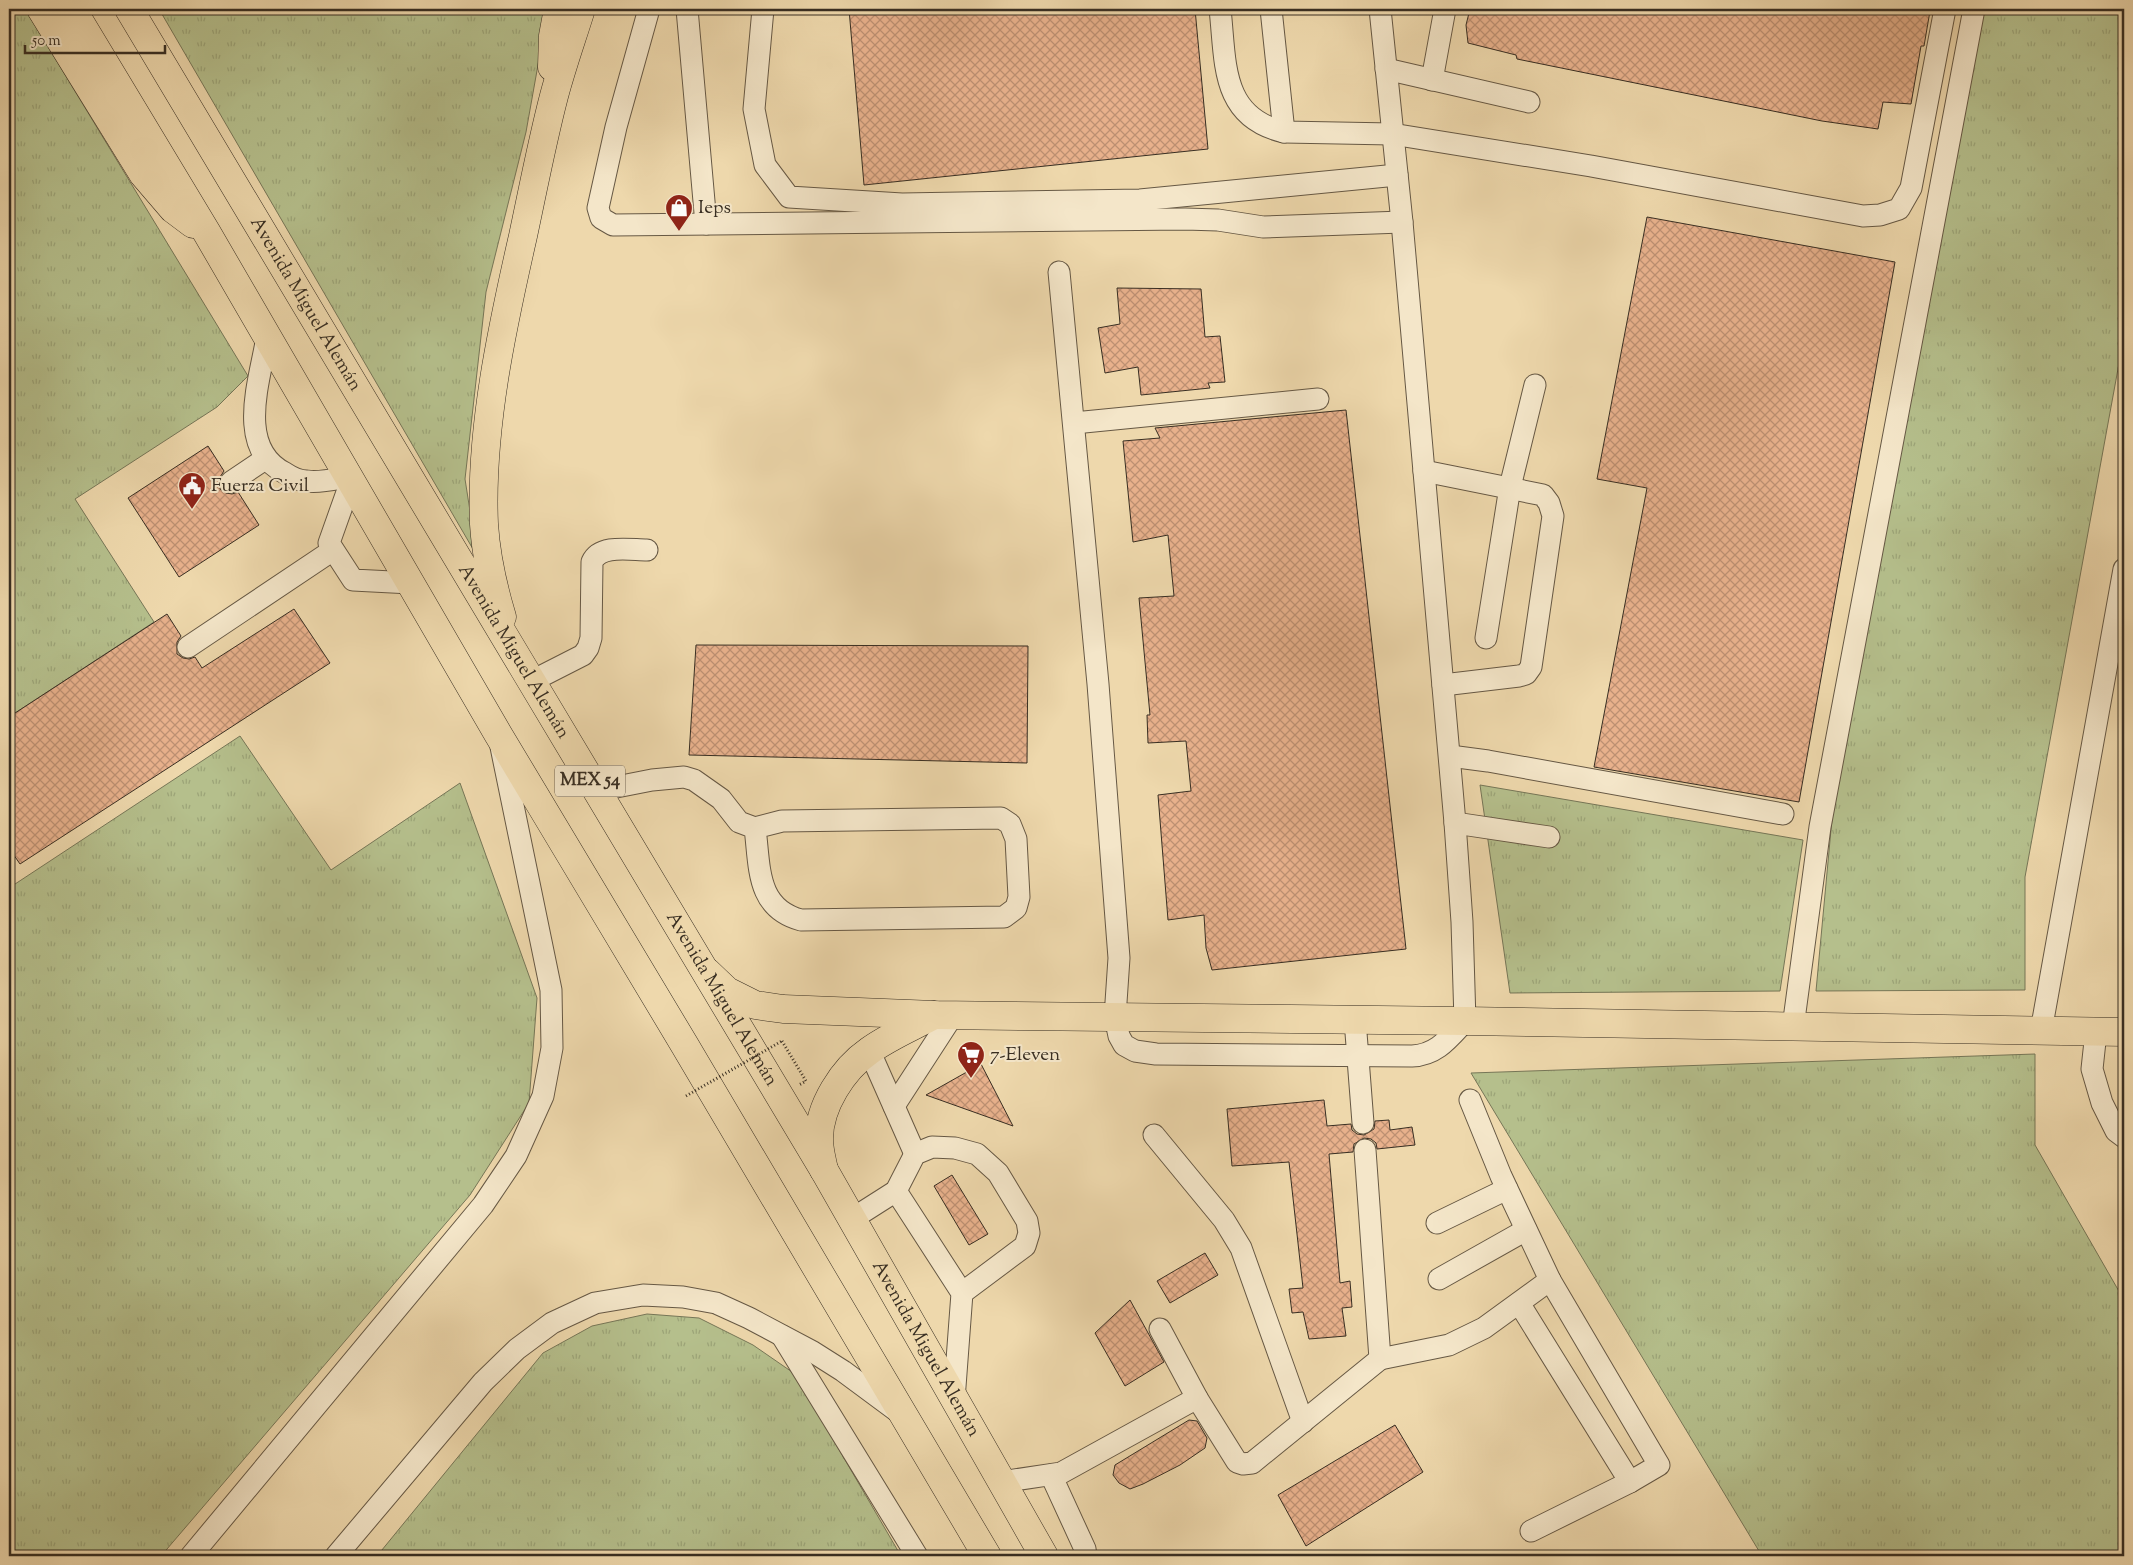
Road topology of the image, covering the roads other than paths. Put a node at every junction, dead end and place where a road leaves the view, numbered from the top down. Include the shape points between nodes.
1 (41, 9) edge
2 (72, 9) edge
3 (129, 9) edge
4 (558, 9) edge
5 (581, 9) edge
6 (649, 9) edge
7 (687, 9) edge
8 (763, 9) edge
9 (1220, 9) edge
10 (1271, 9) edge
11 (1380, 9) edge
12 (1445, 9) edge
13 (1945, 9) edge
14 (1974, 9) edge
15 (1386, 70) junction
16 (1432, 80) junction
17 (554, 96) junction
18 (1529, 102) dead end
19 (1284, 132) junction
20 (1392, 134) junction
21 (1397, 175) junction
22 (1402, 222) junction
23 (706, 224) junction
24 (207, 233) junction
25 (1059, 272) dead end
26 (267, 336) junction
27 (1535, 385) dead end
28 (1318, 399) dead end
29 (1074, 423) junction
30 (265, 459) junction
31 (1424, 471) junction
32 (350, 479) junction
33 (231, 482) dead end
34 (1510, 488) junction
35 (333, 550) junction
36 (647, 550) dead end
37 (2124, 569) edge
38 (411, 584) junction
39 (1486, 638) dead end
40 (188, 647) dead end
41 (511, 650) junction
42 (530, 682) junction
43 (1443, 685) junction
44 (498, 734) junction
45 (1450, 756) junction
46 (596, 791) junction
47 (1783, 814) dead end
48 (1456, 822) junction
49 (755, 828) junction
50 (1549, 837) dead end
51 (697, 961) junction
52 (944, 1015) junction
53 (1115, 1018) junction
54 (1355, 1020) junction
55 (1465, 1020) junction
56 (1793, 1027) junction
57 (2041, 1031) junction
58 (2096, 1032) junction
59 (2124, 1032) edge
60 (869, 1050) junction
61 (1358, 1056) junction
62 (1470, 1100) dead end
63 (894, 1106) junction
64 (1363, 1123) dead end
65 (1154, 1135) dead end
66 (2124, 1137) edge
67 (1365, 1150) dead end
68 (915, 1154) junction
69 (824, 1170) junction
70 (1508, 1189) junction
71 (896, 1191) junction
72 (852, 1219) junction
73 (1437, 1223) dead end
74 (1526, 1230) junction
75 (1439, 1279) dead end
76 (1550, 1280) junction
77 (962, 1293) junction
78 (1519, 1303) junction
79 (1160, 1330) dead end
80 (781, 1334) junction
81 (1380, 1359) junction
82 (1197, 1398) junction
83 (954, 1400) junction
84 (901, 1414) junction
85 (1303, 1422) junction
86 (1051, 1475) junction
87 (1001, 1482) junction
88 (1630, 1482) junction
89 (1531, 1531) dead end
90 (191, 1556) edge
91 (336, 1556) edge
92 (917, 1556) edge
93 (987, 1556) edge
94 (1044, 1556) edge
95 (1086, 1556) edge

1 - 24 main road via 143,174 173,209
2 - 24 main road, MEX 54
3 - 41 main road, Avenida Miguel Alemán / MEX 54
4 - 17 main road via 553,36
5 - 17 main road
6 - 23 street via 616,127 598,208 601,218 612,225
7 - 23 street
8 - 21 street via 754,109 765,165 789,197 902,204 1140,200
9 - 19 street via 1227,75 1234,96 1257,124
10 - 19 street
11 - 15 street
12 - 16 street
13 - 20 street via 1911,188 1899,209 1880,215 1863,216 1591,166
14 - 56 street via 1820,827
15 - 16 street
15 - 20 street
16 - 18 street
17 - 41 main road via 503,329 487,454 484,501 488,556
19 - 20 street
20 - 21 street
21 - 22 street
22 - 23 street via 1263,227 1186,219
22 - 31 street
24 - 26 main road, MEX 54
25 - 29 street
26 - 30 street via 255,407 257,444
26 - 32 main road, MEX 54
27 - 34 street
28 - 29 street
29 - 53 street via 1119,958
30 - 32 street via 279,470 307,481
30 - 33 street
31 - 34 street
31 - 43 street
32 - 35 street via 329,543
32 - 38 main road, MEX 54
34 - 39 street
34 - 43 street via 1543,495 1550,503 1553,516 1531,667 1526,674 1519,676
35 - 38 street via 353,580
35 - 40 street
36 - 42 street via 604,550 595,556 592,562 591,638 588,648 582,655
37 - 57 street
38 - 44 main road, MEX 54
41 - 42 main road, Avenida Miguel Alemán / MEX 54
42 - 46 main road, Avenida Miguel Alemán / MEX 54
43 - 45 street
44 - 84 main road, MEX 54
44 - 90 street via 551,990 552,1048 543,1096 516,1156 483,1206
45 - 47 street via 1488,760
45 - 48 street
46 - 49 street via 684,777 694,780 721,799 739,822
46 - 51 main road, Avenida Miguel Alemán / MEX 54
48 - 50 street
48 - 55 street
49 - 49 street via 762,885 772,903 788,917 801,920 1004,917 1016,908 1019,897 1016,840 1010,824 1001,818 782,822
51 - 52 main road via 727,990 767,1008
51 - 69 main road, Avenida Miguel Alemán / MEX 54
52 - 53 main road
52 - 60 main road
52 - 63 street
53 - 54 main road
53 - 61 street via 1118,1036 1124,1045 1156,1054
54 - 55 main road
54 - 61 street
55 - 56 main road
55 - 61 street via 1447,1041 1428,1054
56 - 57 main road
57 - 58 main road
58 - 59 main road
58 - 66 street via 2092,1069 2102,1104 2116,1131
60 - 63 street
60 - 69 main road via 844,1075 827,1107 819,1138
61 - 64 street
62 - 70 street
63 - 68 street
65 - 85 street via 1224,1220 1241,1248
67 - 81 street
68 - 71 street
68 - 77 street via 932,1146 977,1154 998,1173 1029,1226 1026,1246
69 - 72 main road, Avenida Miguel Alemán / MEX 54
70 - 73 street
70 - 74 street
71 - 72 street
71 - 77 street
72 - 83 main road, Avenida Miguel Alemán / MEX 54
74 - 75 street
74 - 76 street
76 - 78 street
76 - 88 street via 1659,1465
77 - 83 street
78 - 81 street via 1484,1328 1449,1344
78 - 88 street
79 - 82 street
80 - 84 street via 843,1371
80 - 91 street via 716,1304 683,1297 643,1295 595,1303 552,1324 517,1349 483,1382
80 - 92 street
81 - 85 street
82 - 85 street via 1237,1462 1243,1464 1252,1463
82 - 86 street via 1068,1470
83 - 87 main road, Avenida Miguel Alemán / MEX 54
84 - 93 main road, MEX 54
86 - 87 street
86 - 95 street
87 - 94 main road, Avenida Miguel Alemán / MEX 54
88 - 89 street

